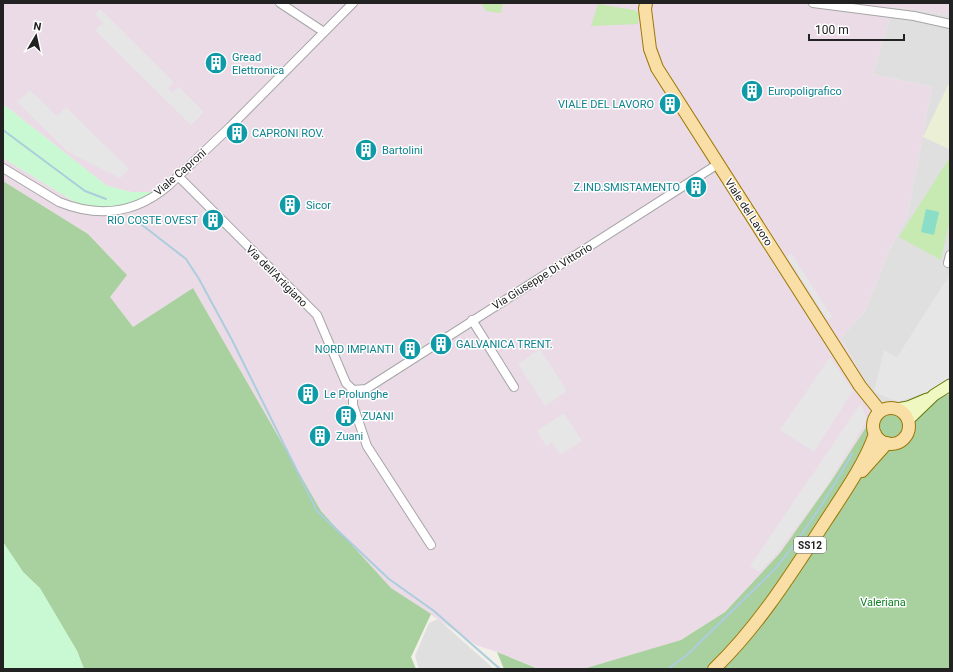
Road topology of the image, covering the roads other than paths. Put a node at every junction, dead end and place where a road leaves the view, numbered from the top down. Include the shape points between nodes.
1 (280, 3) edge
2 (353, 3) edge
3 (646, 3) edge
4 (813, 3) edge
5 (950, 24) edge
6 (324, 32) junction
7 (718, 164) junction
8 (3, 168) edge
9 (178, 176) junction
10 (472, 320) junction
11 (950, 385) edge
12 (514, 387) dead end
13 (353, 390) junction
14 (934, 395) junction
15 (897, 409) junction
16 (880, 411) junction
17 (908, 420) junction
18 (875, 434) junction
19 (887, 443) junction
20 (843, 494) junction
21 (431, 546) dead end
22 (714, 669) edge

1 - 6 street
2 - 6 street, Viale Caproni
3 - 7 main road, Viale del Lavoro via 653,59
4 - 5 street via 914,16
6 - 9 street, Viale Caproni
7 - 10 street, Via Giuseppe Di Vittorio
7 - 16 main road, Viale del Lavoro via 860,386
8 - 9 street, Viale Caproni via 59,202 90,211 135,207 159,193
9 - 13 street, Via dell'Artigiano via 317,315 346,383
10 - 12 street
10 - 13 street, Via Giuseppe Di Vittorio via 366,388
11 - 14 main road
13 - 21 street, Via dell'Artigiano via 353,405 367,446
14 - 15 main road via 908,407
14 - 17 main road
15 - 16 main road
15 - 17 main road
16 - 18 main road, SS12 via 873,421
17 - 19 main road, SS12 via 909,426 904,438
18 - 19 main road via 882,442
18 - 20 main road, SS12
19 - 20 main road, SS12
20 - 22 main road, SS12 via 776,595 746,635

